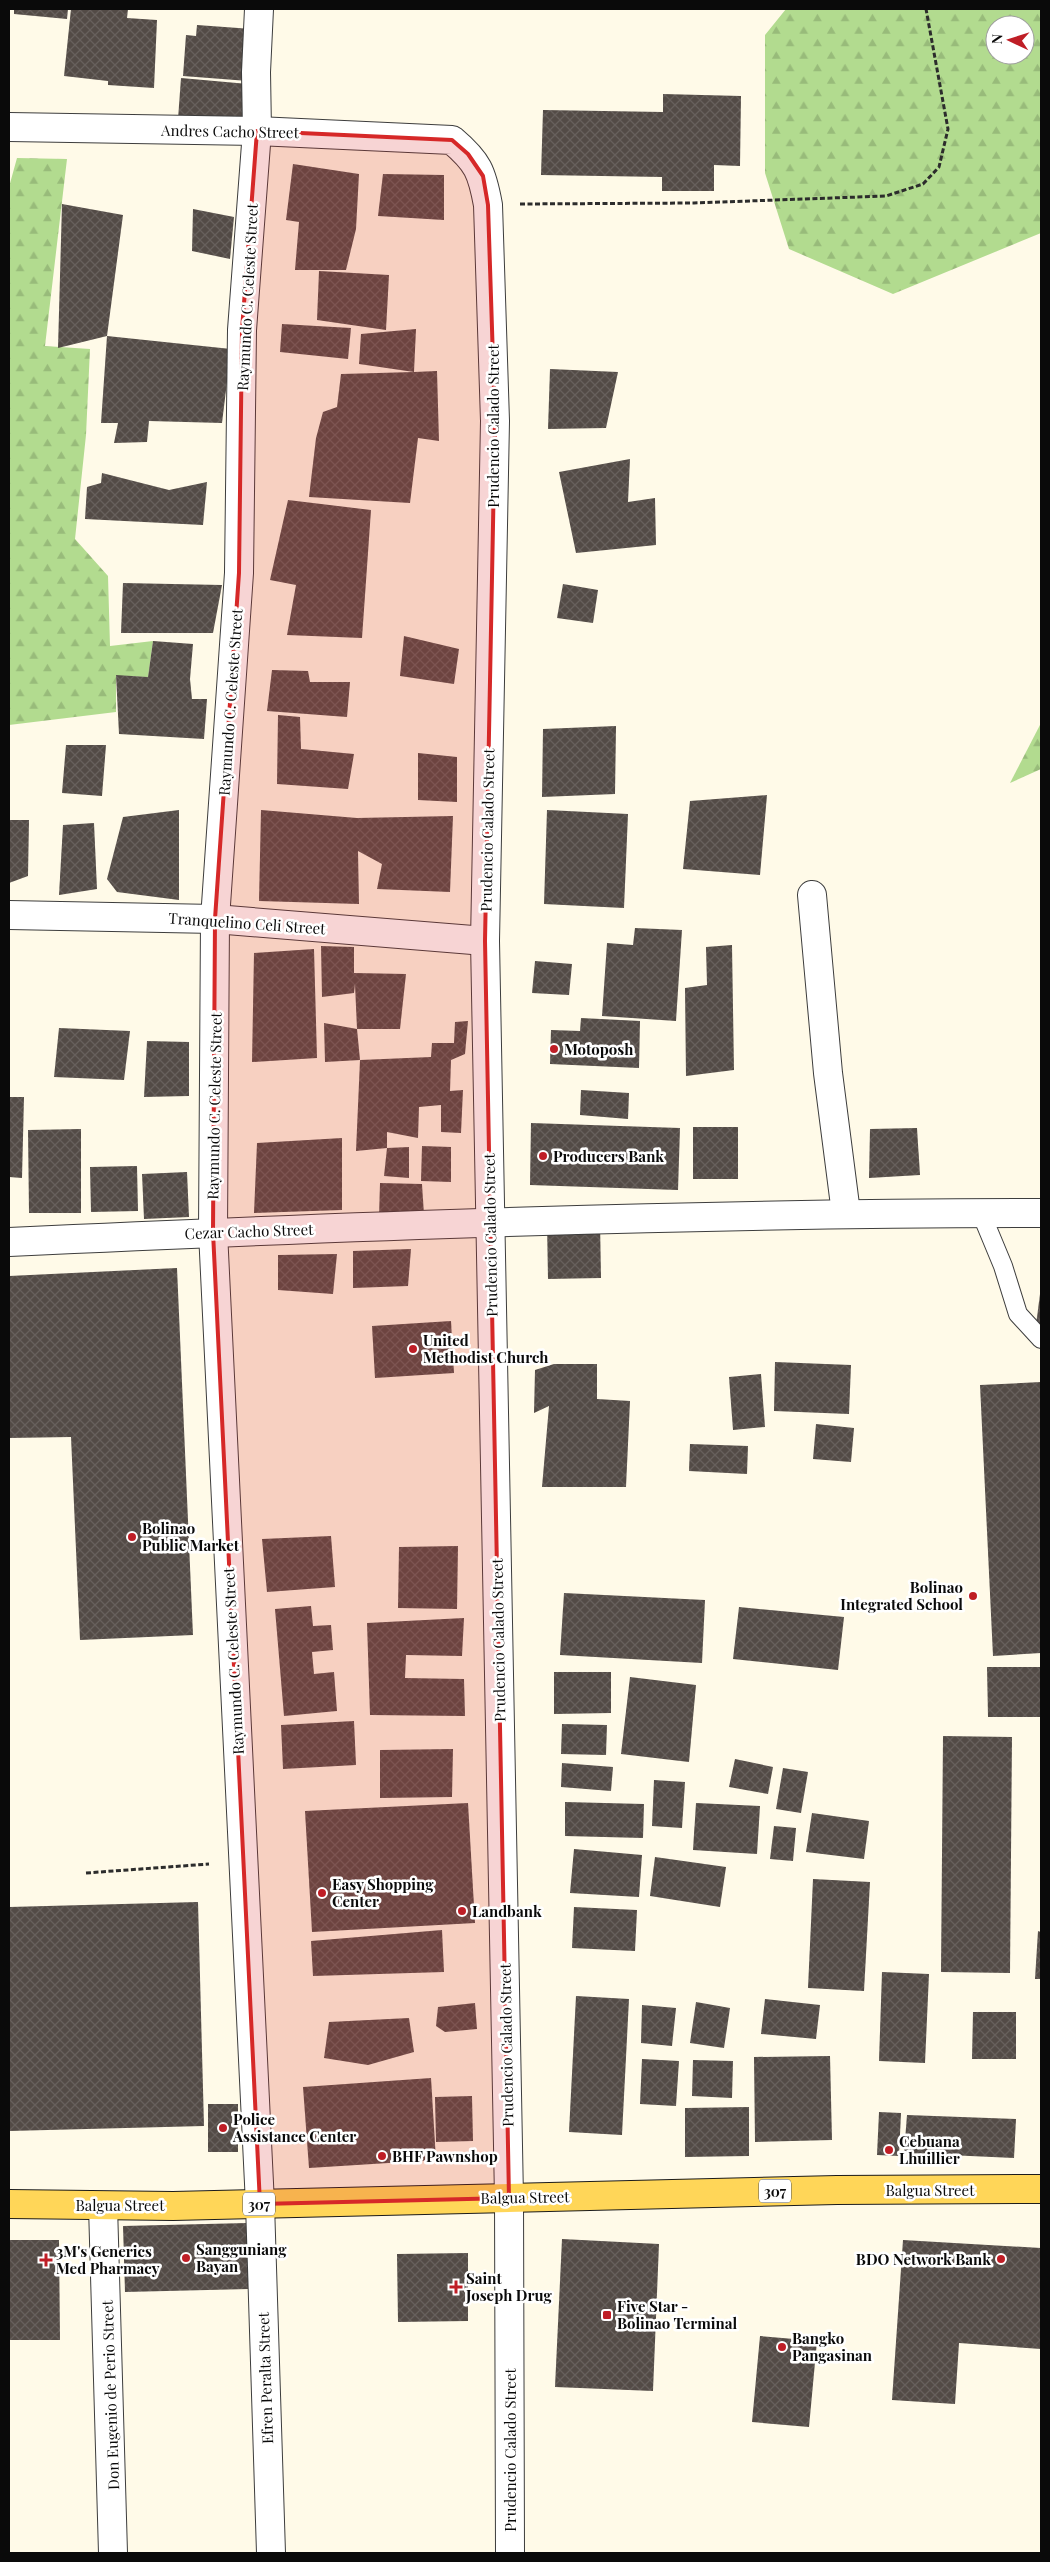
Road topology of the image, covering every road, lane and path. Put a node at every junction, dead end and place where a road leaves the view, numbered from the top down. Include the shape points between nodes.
1 (259, 9) edge
2 (926, 9) edge
3 (9, 127) edge
4 (257, 131) junction
5 (452, 140) joint
6 (488, 205) junction
7 (812, 895) dead end
8 (9, 915) edge
9 (215, 919) junction
10 (485, 941) junction
11 (846, 1213) junction
12 (982, 1213) junction
13 (1041, 1213) edge
14 (490, 1222) junction
15 (213, 1232) junction
16 (9, 1242) edge
17 (1041, 1340) edge
18 (242, 1862) junction
19 (86, 1873) dead end
20 (1041, 2189) edge
21 (509, 2198) junction
22 (9, 2204) edge
23 (260, 2204) junction
24 (103, 2206) junction
25 (114, 2553) edge
26 (271, 2553) edge
27 (510, 2553) edge

1 - 4 street, Raymundo C. Celeste Street
2 - 6 path via 948,129 939,167 923,184 886,196 694,203
3 - 4 street, Andres Cacho Street
4 - 5 street, Andres Cacho Street
4 - 9 street, Raymundo C. Celeste Street via 242,330 239,573
5 - 6 street, Prudencio Calado Street via 468,154 483,176
6 - 10 street, Prudencio Calado Street via 495,421
7 - 11 street via 828,1072
8 - 9 street, Tranquelino Celi Street
9 - 10 street, Tranquelino Celi Street
9 - 15 street, Raymundo C. Celeste Street
10 - 14 street, Prudencio Calado Street
11 - 12 street, Cezar Cacho Street
11 - 14 street, Cezar Cacho Street
12 - 13 street, Cezar Cacho Street
12 - 17 lane via 1018,1314
14 - 15 street, Cezar Cacho Street
14 - 21 street, Prudencio Calado Street
15 - 16 street, Cezar Cacho Street
15 - 18 street, Raymundo C. Celeste Street
18 - 19 path
18 - 23 street, Raymundo C. Celeste Street
20 - 21 main road, Balgua Street / 307
21 - 23 main road, Balgua Street / 307
21 - 27 street, Prudencio Calado Street
22 - 24 main road, Balgua Street / 307
23 - 24 main road, Balgua Street / 307
23 - 26 street, Efren Peralta Street
24 - 25 street, Don Eugenio de Perio Street

